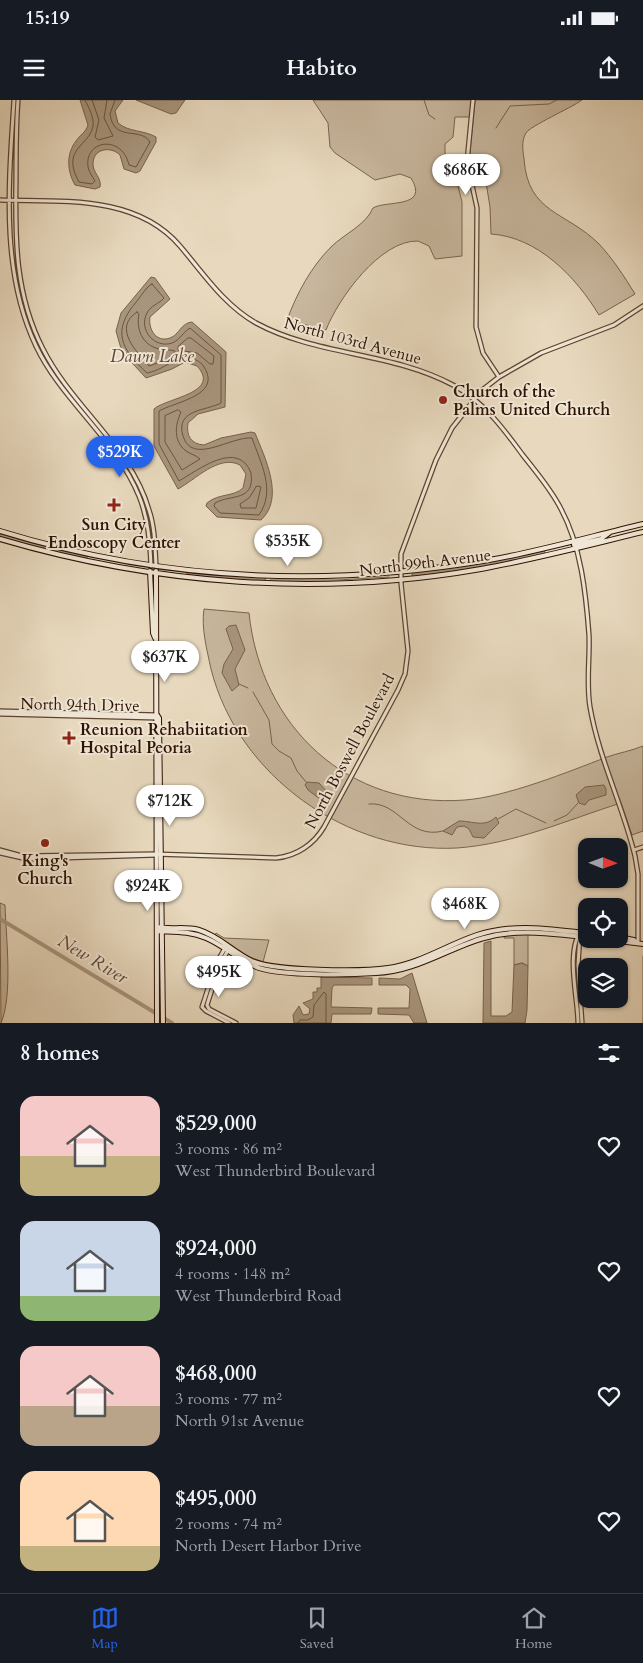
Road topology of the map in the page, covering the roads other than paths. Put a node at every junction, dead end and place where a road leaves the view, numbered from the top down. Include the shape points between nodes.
1 (14, 100) edge
2 (18, 100) edge
3 (473, 100) edge
4 (11, 172) junction
5 (16, 172) junction
6 (0, 200) edge
7 (11, 200) junction
8 (15, 200) junction
9 (10, 243) junction
10 (15, 243) junction
11 (643, 306) edge
12 (499, 377) junction
13 (474, 399) junction
14 (643, 524) edge
15 (627, 528) junction
16 (0, 531) edge
17 (643, 532) edge
18 (629, 535) junction
19 (0, 539) edge
20 (574, 545) junction
21 (153, 569) junction
22 (400, 572) junction
23 (401, 580) junction
24 (0, 713) edge
25 (157, 717) junction
26 (155, 740) junction
27 (159, 754) junction
28 (643, 847) edge
29 (634, 850) junction
30 (0, 852) edge
31 (159, 856) junction
32 (160, 929) junction
33 (202, 931) junction
34 (191, 933) junction
35 (578, 935) edge
36 (628, 939) edge
37 (578, 941) edge
38 (640, 944) edge
39 (227, 948) junction
40 (157, 1023) edge
41 (163, 1023) edge
42 (228, 1023) edge
43 (236, 1023) edge
44 (580, 1023) edge

1 - 4 street
2 - 5 street
3 - 12 street via 467,162 477,208 476,328 483,353
4 - 5 street
4 - 7 street
5 - 8 street
6 - 7 street, North 103rd Avenue
7 - 8 street, North 103rd Avenue
7 - 9 street
8 - 10 street
8 - 13 street, North 103rd Avenue via 95,204 142,217 171,236 226,300 270,330 429,374
9 - 10 street
9 - 21 street via 16,288 32,338 56,380 132,481 147,522
10 - 21 street via 23,296 43,348 66,386 129,466 143,493 154,532
11 - 12 street, North Boswell Boulevard via 614,325 541,353
12 - 13 street, North Boswell Boulevard
13 - 20 street, North 103rd Avenue via 504,429 548,488 567,520
13 - 22 street, North Boswell Boulevard via 452,428 436,460 402,549
14 - 15 main road, North 99th Avenue
15 - 18 main road
15 - 20 main road, North 99th Avenue
16 - 21 main road, North 99th Avenue
17 - 18 main road, North 99th Avenue
18 - 20 main road, North 99th Avenue
19 - 21 main road, North 99th Avenue via 89,562
20 - 22 main road, North 99th Avenue
20 - 23 main road, North 99th Avenue via 480,569
20 - 29 street, North 103rd Avenue via 586,599 590,705 599,746
21 - 22 main road, North 99th Avenue via 296,577
21 - 23 main road, North 99th Avenue via 206,580 266,583
21 - 25 main road
22 - 23 street, North Boswell Boulevard
23 - 31 street, North Boswell Boulevard via 408,655 402,681 315,839 301,850 280,857
24 - 25 street, North 94th Drive
25 - 26 main road
25 - 27 main road
26 - 27 main road
26 - 31 main road
27 - 31 main road
28 - 29 street
29 - 38 street, North 103rd Avenue
30 - 31 street, North Boswell Boulevard via 17,857
31 - 32 main road
32 - 33 main road
32 - 34 main road
32 - 40 main road
32 - 41 main road
33 - 34 main road
33 - 39 main road
34 - 39 main road
35 - 39 main road via 533,927 502,929 475,936 405,964 374,969 274,967
36 - 38 main road
37 - 44 street via 574,965
39 - 42 street via 216,964 202,1007
39 - 43 street via 207,1005

